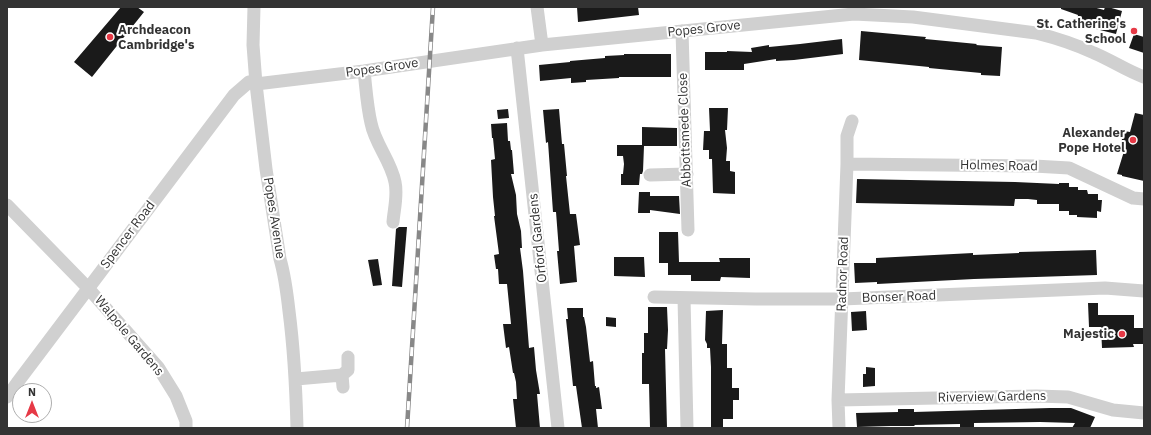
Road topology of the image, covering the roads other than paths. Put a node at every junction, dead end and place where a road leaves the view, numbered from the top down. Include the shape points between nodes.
1 (254, 7) edge
2 (537, 7) edge
3 (858, 10) edge
4 (682, 31) junction
5 (542, 45) junction
6 (517, 48) junction
7 (364, 71) junction
8 (1144, 77) edge
9 (256, 82) junction
10 (852, 122) dead end
11 (847, 164) junction
12 (687, 174) junction
13 (650, 175) dead end
14 (1144, 199) edge
15 (7, 205) edge
16 (392, 222) dead end
17 (688, 230) dead end
18 (88, 288) junction
19 (1144, 291) edge
20 (654, 298) dead end
21 (684, 298) junction
22 (842, 299) junction
23 (348, 357) dead end
24 (296, 379) junction
25 (7, 397) edge
26 (838, 400) junction
27 (1144, 413) edge
28 (186, 428) edge
29 (297, 428) edge
30 (558, 428) edge
31 (687, 428) edge
32 (838, 428) edge

1 - 9 street, Popes Avenue via 253,45
2 - 5 street
3 - 4 street, Popes Grove
3 - 8 street, Popes Grove via 1036,33 1081,46
4 - 5 street, Popes Grove
4 - 12 street, Abbottsmede Close
5 - 6 street, Popes Grove
6 - 7 street, Popes Grove
6 - 30 street, Orford Gardens
7 - 9 street, Popes Grove
7 - 16 street via 375,138 395,182
9 - 18 street, Spencer Road via 249,82 234,95
9 - 24 street, Popes Avenue via 266,169 285,281
10 - 11 street, Radnor Road via 847,136
11 - 14 street, Holmes Road via 1069,168 1133,198
11 - 22 street, Radnor Road
12 - 13 street
12 - 17 street, Abbottsmede Close
15 - 18 street, Walpole Gardens
18 - 25 street, Spencer Road
18 - 28 street, Walpole Gardens via 158,367 176,396 186,421
19 - 22 street, Bonser Road via 1105,288
20 - 21 street, Bonser Road
21 - 22 street, Bonser Road
21 - 31 street
22 - 26 street, Radnor Road
23 - 24 street via 348,370 342,381
24 - 29 street, Popes Avenue
26 - 27 street, Riverview Gardens via 1068,397 1113,410
26 - 32 street, Radnor Road

